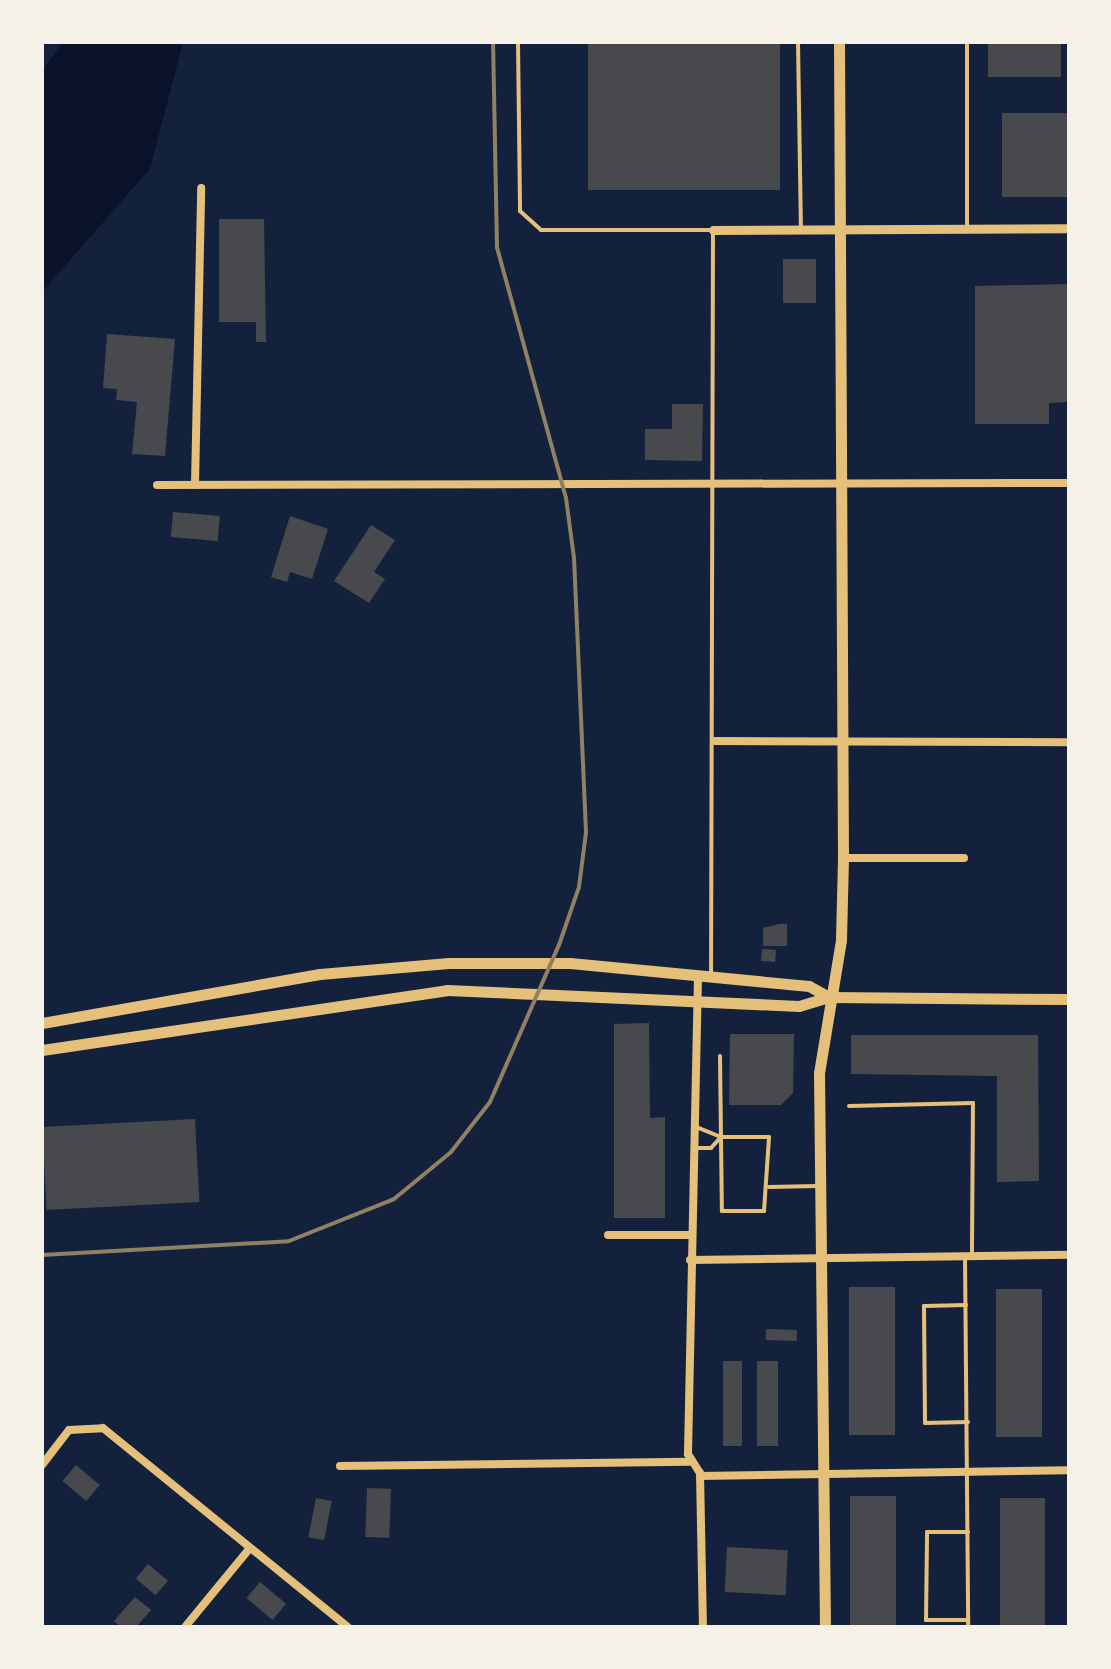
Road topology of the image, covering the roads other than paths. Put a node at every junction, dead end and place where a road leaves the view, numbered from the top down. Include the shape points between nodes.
1 (518, 42) edge
2 (798, 42) edge
3 (839, 42) edge
4 (967, 42) edge
5 (201, 188) dead end
6 (967, 227) junction
7 (840, 228) junction
8 (1069, 228) edge
9 (801, 229) junction
10 (713, 230) junction
11 (1069, 483) edge
12 (710, 484) junction
13 (840, 484) junction
14 (157, 485) dead end
15 (195, 485) junction
16 (715, 741) junction
17 (1069, 742) edge
18 (843, 744) junction
19 (843, 858) junction
20 (964, 858) dead end
21 (704, 977) junction
22 (829, 997) junction
23 (1069, 999) edge
24 (695, 1000) junction
25 (1069, 1006) edge
26 (42, 1023) edge
27 (42, 1050) edge
28 (720, 1056) dead end
29 (849, 1106) dead end
30 (693, 1126) junction
31 (721, 1137) junction
32 (693, 1148) junction
33 (821, 1186) junction
34 (769, 1187) junction
35 (608, 1235) dead end
36 (691, 1235) junction
37 (822, 1255) junction
38 (1069, 1255) edge
39 (968, 1256) junction
40 (690, 1260) junction
41 (966, 1305) junction
42 (968, 1422) junction
43 (690, 1462) junction
44 (42, 1465) edge
45 (340, 1466) dead end
46 (1069, 1470) edge
47 (969, 1471) junction
48 (824, 1472) junction
49 (700, 1476) junction
50 (969, 1532) junction
51 (250, 1548) junction
52 (968, 1620) junction
53 (185, 1627) edge
54 (348, 1627) edge
55 (703, 1627) edge
56 (825, 1627) edge
57 (968, 1627) edge

1 - 10 lane via 520,211 541,230
2 - 9 lane
3 - 7 main road
4 - 6 lane
5 - 15 street
6 - 7 street
6 - 8 street
7 - 9 street
7 - 13 main road
9 - 10 street
10 - 12 lane
11 - 13 street
12 - 13 street
12 - 15 street
12 - 16 lane
13 - 18 main road
14 - 15 street
16 - 18 street
16 - 21 lane
17 - 18 street
18 - 19 main road
19 - 20 street
19 - 22 main road via 841,940
21 - 22 main road via 809,986
21 - 24 street
21 - 26 main road via 570,963 449,963 320,974
22 - 23 main road
22 - 24 main road via 799,1006
22 - 33 main road via 819,1073
23 - 25 street
24 - 27 main road via 510,989 393,994
24 - 30 street
28 - 31 lane
29 - 39 lane via 973,1103
30 - 31 lane via 712,1127
30 - 32 street
31 - 32 lane via 711,1148
31 - 34 lane via 769,1137
31 - 34 lane via 722,1211 764,1211
32 - 36 street
33 - 34 lane
33 - 37 main road
35 - 36 street
36 - 40 street
37 - 39 street
37 - 40 street
37 - 48 main road
38 - 39 street
39 - 41 lane
40 - 43 street
41 - 42 lane
41 - 42 lane via 924,1306 925,1423
42 - 47 lane
43 - 45 street
43 - 49 street
44 - 51 street via 69,1430 86,1424 103,1428
46 - 47 street
47 - 48 street
47 - 50 lane
48 - 49 street
48 - 56 main road
49 - 55 street
50 - 52 lane
50 - 52 lane via 927,1532 926,1620
51 - 53 street
51 - 54 street
52 - 57 lane

